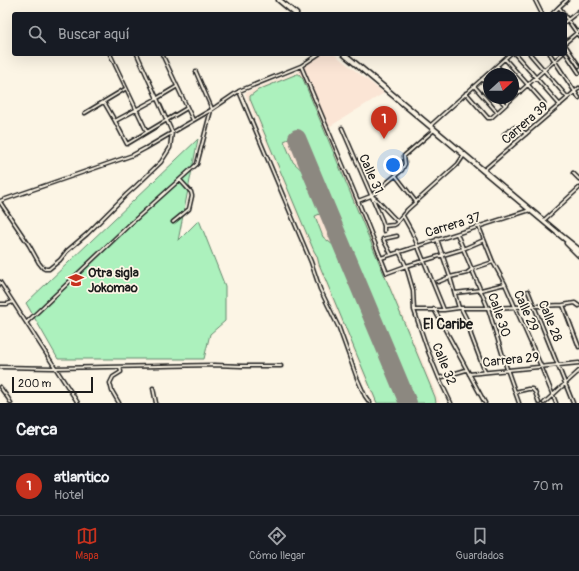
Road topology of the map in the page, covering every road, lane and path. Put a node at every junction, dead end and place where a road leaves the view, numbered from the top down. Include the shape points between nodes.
1 (280, 0) edge
2 (535, 0) edge
3 (567, 0) edge
4 (559, 6) junction
5 (579, 10) edge
6 (294, 12) edge
7 (541, 12) edge
8 (554, 12) edge
9 (562, 12) edge
10 (567, 20) edge
11 (567, 22) edge
12 (578, 32) edge
13 (579, 36) edge
14 (567, 41) edge
15 (567, 48) edge
16 (567, 55) edge
17 (111, 56) edge
18 (138, 56) edge
19 (163, 56) edge
20 (316, 56) edge
21 (346, 56) edge
22 (508, 56) edge
23 (517, 56) edge
24 (532, 56) edge
25 (551, 56) edge
26 (560, 56) edge
27 (505, 59) junction
28 (554, 61) junction
29 (301, 66) junction
30 (497, 66) edge
31 (579, 66) edge
32 (544, 70) junction
33 (196, 72) dead end
34 (579, 73) edge
35 (536, 77) junction
36 (482, 79) edge
37 (528, 85) junction
38 (474, 86) junction
39 (176, 87) junction
40 (126, 88) junction
41 (579, 88) edge
42 (239, 91) junction
43 (575, 91) junction
44 (520, 92) edge
45 (466, 94) junction
46 (156, 98) junction
47 (567, 98) junction
48 (579, 98) edge
49 (104, 102) junction
50 (544, 103) dead end
51 (505, 105) edge
52 (560, 105) junction
53 (186, 108) junction
54 (211, 109) junction
55 (136, 110) junction
56 (498, 112) junction
57 (85, 113) dead end
58 (166, 120) junction
59 (193, 120) junction
60 (115, 121) junction
61 (430, 126) junction
62 (342, 128) dead end
63 (434, 130) junction
64 (147, 132) junction
65 (172, 132) junction
66 (504, 134) dead end
67 (526, 134) junction
68 (464, 155) junction
69 (483, 171) junction
70 (573, 173) dead end
71 (396, 176) junction
72 (579, 179) edge
73 (180, 180) junction
74 (579, 188) edge
75 (371, 196) junction
76 (358, 201) junction
77 (0, 202) edge
78 (416, 202) junction
79 (530, 210) junction
80 (403, 216) junction
81 (398, 221) junction
82 (543, 221) junction
83 (173, 222) dead end
84 (384, 226) junction
85 (479, 227) junction
86 (384, 231) dead end
87 (457, 234) junction
88 (397, 236) dead end
89 (437, 240) junction
90 (484, 240) junction
91 (417, 246) junction
92 (577, 248) edge
93 (463, 249) junction
94 (399, 251) junction
95 (391, 254) junction
96 (443, 255) junction
97 (579, 255) edge
98 (381, 258) junction
99 (423, 261) junction
100 (493, 262) junction
101 (406, 266) junction
102 (472, 269) junction
103 (450, 277) junction
104 (0, 282) edge
105 (438, 282) dead end
106 (505, 284) junction
107 (481, 290) junction
108 (528, 291) dead end
109 (455, 293) junction
110 (13, 302) junction
111 (0, 304) edge
112 (563, 305) junction
113 (534, 306) junction
114 (579, 306) edge
115 (514, 307) junction
116 (460, 308) junction
117 (488, 308) junction
118 (434, 309) junction
119 (414, 310) junction
120 (444, 310) junction
121 (27, 322) junction
122 (579, 347) edge
123 (579, 363) edge
124 (558, 365) junction
125 (281, 366) dead end
126 (541, 366) junction
127 (0, 367) edge
128 (120, 367) junction
129 (56, 368) junction
130 (507, 369) junction
131 (467, 370) junction
132 (485, 372) junction
133 (579, 372) edge
134 (468, 374) junction
135 (439, 378) junction
136 (565, 384) junction
137 (0, 387) edge
138 (153, 388) dead end
139 (515, 392) junction
140 (553, 395) junction
141 (11, 403) edge
142 (78, 403) edge
143 (119, 403) edge
144 (156, 403) edge
145 (370, 403) edge
146 (451, 403) edge
147 (485, 403) edge
148 (519, 403) edge
149 (539, 403) edge
150 (544, 403) edge
151 (556, 403) edge
152 (573, 403) edge

1 - 6 highway
2 - 7 street
3 - 4 street
4 - 8 street
4 - 9 street
5 - 10 street
11 - 12 street
12 - 13 street
12 - 14 street
15 - 31 street
16 - 34 street
17 - 40 street
18 - 46 street
19 - 39 street
20 - 29 street
21 - 61 highway
22 - 27 street
23 - 35 street
24 - 32 street
25 - 28 street
26 - 28 street
27 - 30 street
27 - 37 street
28 - 32 street
28 - 43 street
29 - 42 street
29 - 76 street
32 - 35 street
32 - 47 street
33 - 54 street
35 - 37 street
35 - 52 street
36 - 38 street
37 - 44 street
37 - 50 street
38 - 45 street
38 - 56 street
39 - 46 street
39 - 53 street
40 - 49 street
40 - 55 street
41 - 43 street, Carrera 39
42 - 54 street
42 - 145 street via 320,289 339,328 357,378
43 - 47 street, Carrera 39
43 - 48 street
45 - 56 street via 488,118
45 - 61 street
46 - 55 street
46 - 58 street
47 - 52 street, Carrera 39
49 - 57 street
49 - 60 street
51 - 56 street
52 - 67 street, Carrera 39
53 - 58 street
53 - 59 street
54 - 59 street
54 - 73 street via 197,164
55 - 60 street
55 - 64 street
58 - 64 street
58 - 65 street
59 - 65 street
60 - 64 street via 127,144
61 - 63 highway
62 - 75 street, Calle 31
63 - 68 highway
63 - 71 street via 404,156 405,164
65 - 77 street via 133,155
65 - 77 street via 170,148 161,162 49,269 43,268 39,263
66 - 67 street via 515,127
67 - 69 street, Carrera 39
68 - 69 highway
68 - 78 street via 458,164
69 - 79 highway
70 - 72 street
71 - 75 street
71 - 78 street
73 - 83 street via 192,196 189,208
73 - 121 street
74 - 82 street
75 - 76 street
75 - 81 street
75 - 84 street, Calle 31
76 - 98 street
78 - 80 street
79 - 82 highway
79 - 85 street, Carrera 37
80 - 81 street
80 - 91 street
81 - 84 street via 394,225
82 - 92 highway
84 - 86 street, Calle 31
85 - 87 street, Carrera 37
85 - 90 street, Calle 29
87 - 89 street, Carrera 37
87 - 93 street, Calle 30
88 - 95 street via 384,239
89 - 91 street, Carrera 37
89 - 96 street
90 - 93 street
90 - 100 street, Calle 29
91 - 94 street, Carrera 37
91 - 99 street
92 - 97 highway
93 - 96 street
93 - 102 street, Calle 30
94 - 95 street, Carrera 37
94 - 101 street, Calle 32
95 - 98 street, Carrera 37
96 - 99 street
96 - 103 street
98 - 101 street via 387,274
99 - 101 street
99 - 120 street
100 - 102 street
100 - 106 street, Calle 29
101 - 119 street, Calle 32 via 413,290
102 - 103 street via 467,273
102 - 107 street, Calle 30
103 - 105 street
103 - 109 street
104 - 110 street
106 - 107 street
106 - 115 street, Calle 29
107 - 109 street
107 - 117 street, Calle 30
108 - 113 street, Calle 28
109 - 116 street
110 - 111 street
110 - 121 street
112 - 113 street
112 - 114 street via 575,303
112 - 122 street
113 - 115 street
113 - 124 street, Calle 28
115 - 117 street
115 - 126 street, Calle 29
116 - 117 street
116 - 120 street
116 - 132 street via 469,324
117 - 130 street, Calle 30
118 - 119 street
118 - 120 street
118 - 131 street
119 - 135 street, Calle 32
121 - 129 street
123 - 124 street, Carrera 29
124 - 126 street, Carrera 29
124 - 136 street, Calle 28
125 - 128 street
126 - 130 street, Carrera 29
126 - 140 street, Calle 29
127 - 129 street
128 - 129 street
128 - 143 street via 121,372 113,377 110,383
129 - 142 street
130 - 132 street, Carrera 29
130 - 139 street, Calle 30
131 - 134 street
131 - 135 street
132 - 134 street, Carrera 29
133 - 136 street
134 - 147 street
135 - 146 street, Calle 32
136 - 140 street
136 - 152 street, Calle 28
137 - 141 street
138 - 144 street
139 - 148 street, Calle 30
139 - 149 street via 532,389
140 - 150 street
140 - 151 street, Calle 29

